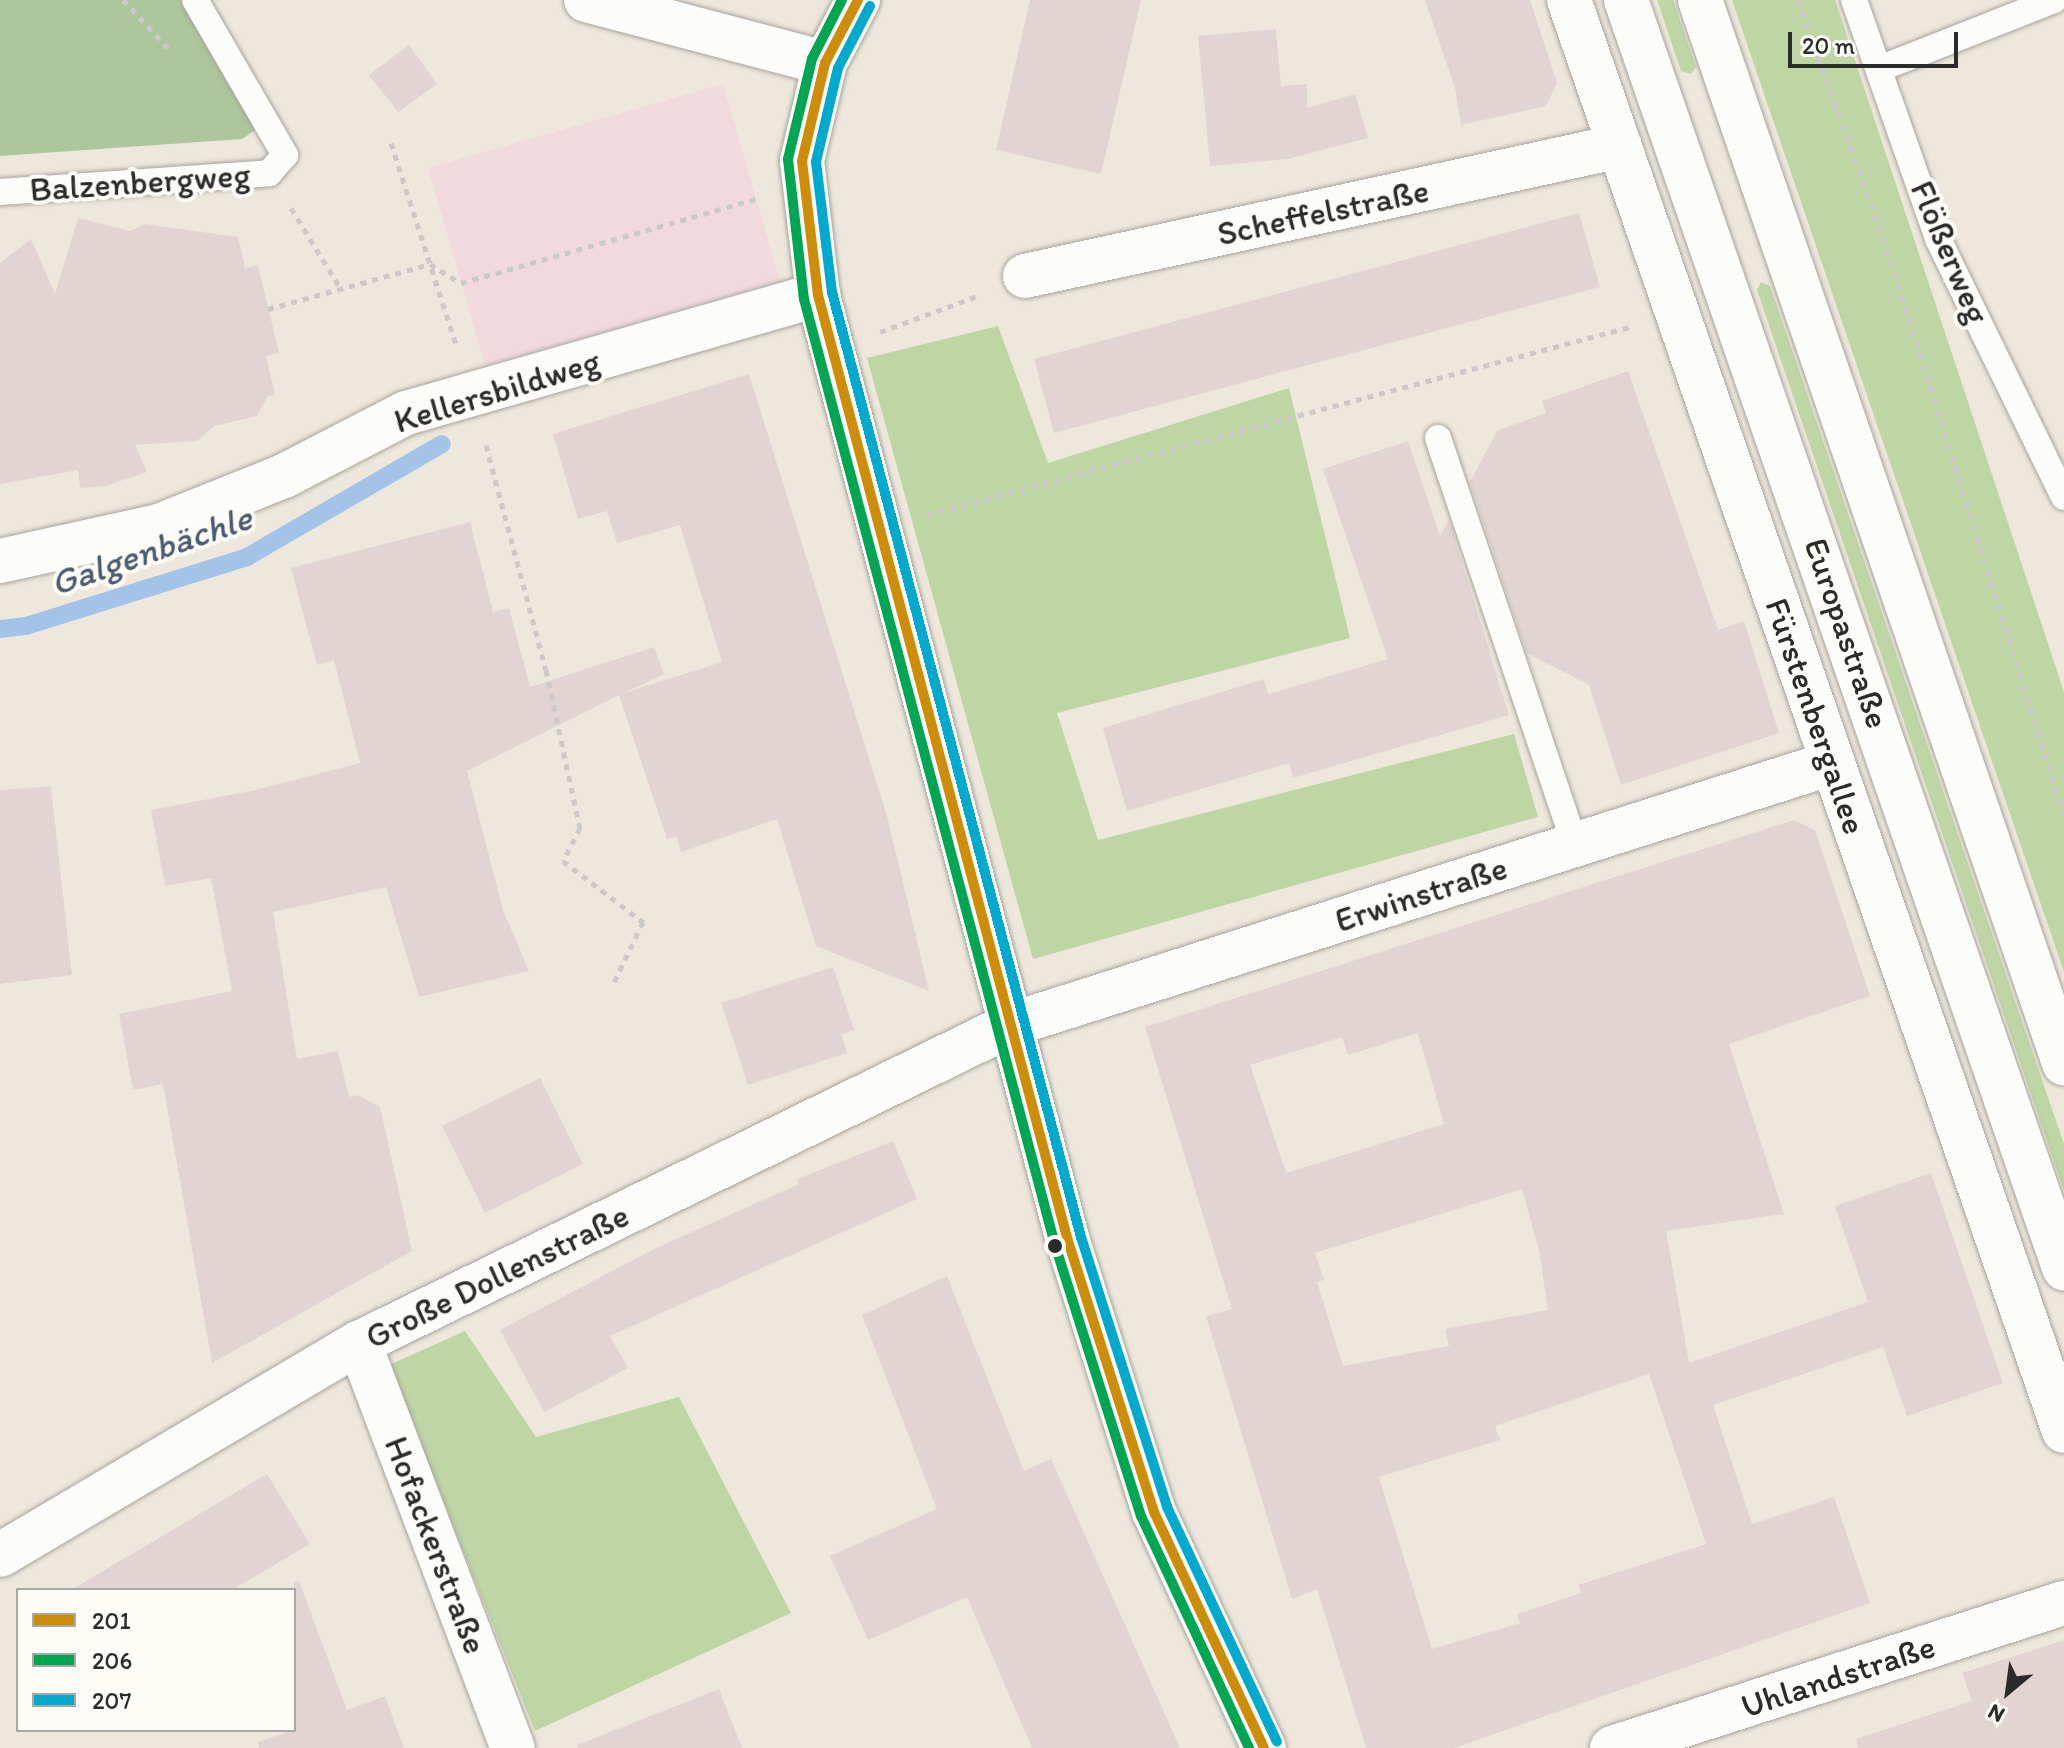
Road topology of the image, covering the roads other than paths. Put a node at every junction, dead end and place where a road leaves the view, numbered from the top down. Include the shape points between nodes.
1 (195, 0) edge
2 (586, 0) edge
3 (858, 0) edge
4 (1569, 0) edge
5 (1626, 0) edge
6 (1700, 0) edge
7 (1854, 0) edge
8 (2054, 0) edge
9 (825, 63) junction
10 (1879, 69) junction
11 (1620, 146) junction
12 (0, 192) edge
13 (1025, 276) road end
14 (818, 295) junction
15 (1438, 438) dead end
16 (2064, 497) edge
17 (0, 561) edge
18 (1832, 763) junction
19 (1575, 845) junction
20 (1010, 1025) junction
21 (2064, 1063) edge
22 (2064, 1268) edge
23 (359, 1343) junction
24 (2064, 1431) edge
25 (0, 1555) edge
26 (2064, 1603) edge
27 (513, 1748) edge
28 (1264, 1748) edge
29 (1612, 1748) edge

1 - 12 lane, Balzenbergweg via 285,155 269,173
2 - 9 street
3 - 9 street
4 - 11 street, Fürstenbergallee
5 - 22 street, Europastraße
6 - 21 street, Europastraße
7 - 10 lane, Flößerweg
8 - 10 lane
9 - 14 street via 802,161
10 - 16 lane, Flößerweg via 1938,239
11 - 13 street, Scheffelstraße
11 - 18 street, Fürstenbergallee
14 - 17 street, Kellersbildweg via 406,413 284,476 159,526
14 - 20 street
15 - 19 lane
18 - 19 street, Erwinstraße
18 - 24 street, Fürstenbergallee
19 - 20 street, Erwinstraße
20 - 23 street, Große Dollenstraße
20 - 28 street via 1068,1241 1154,1512
23 - 25 street, Große Dollenstraße
23 - 27 street, Hofackerstraße
26 - 29 street, Uhlandstraße

